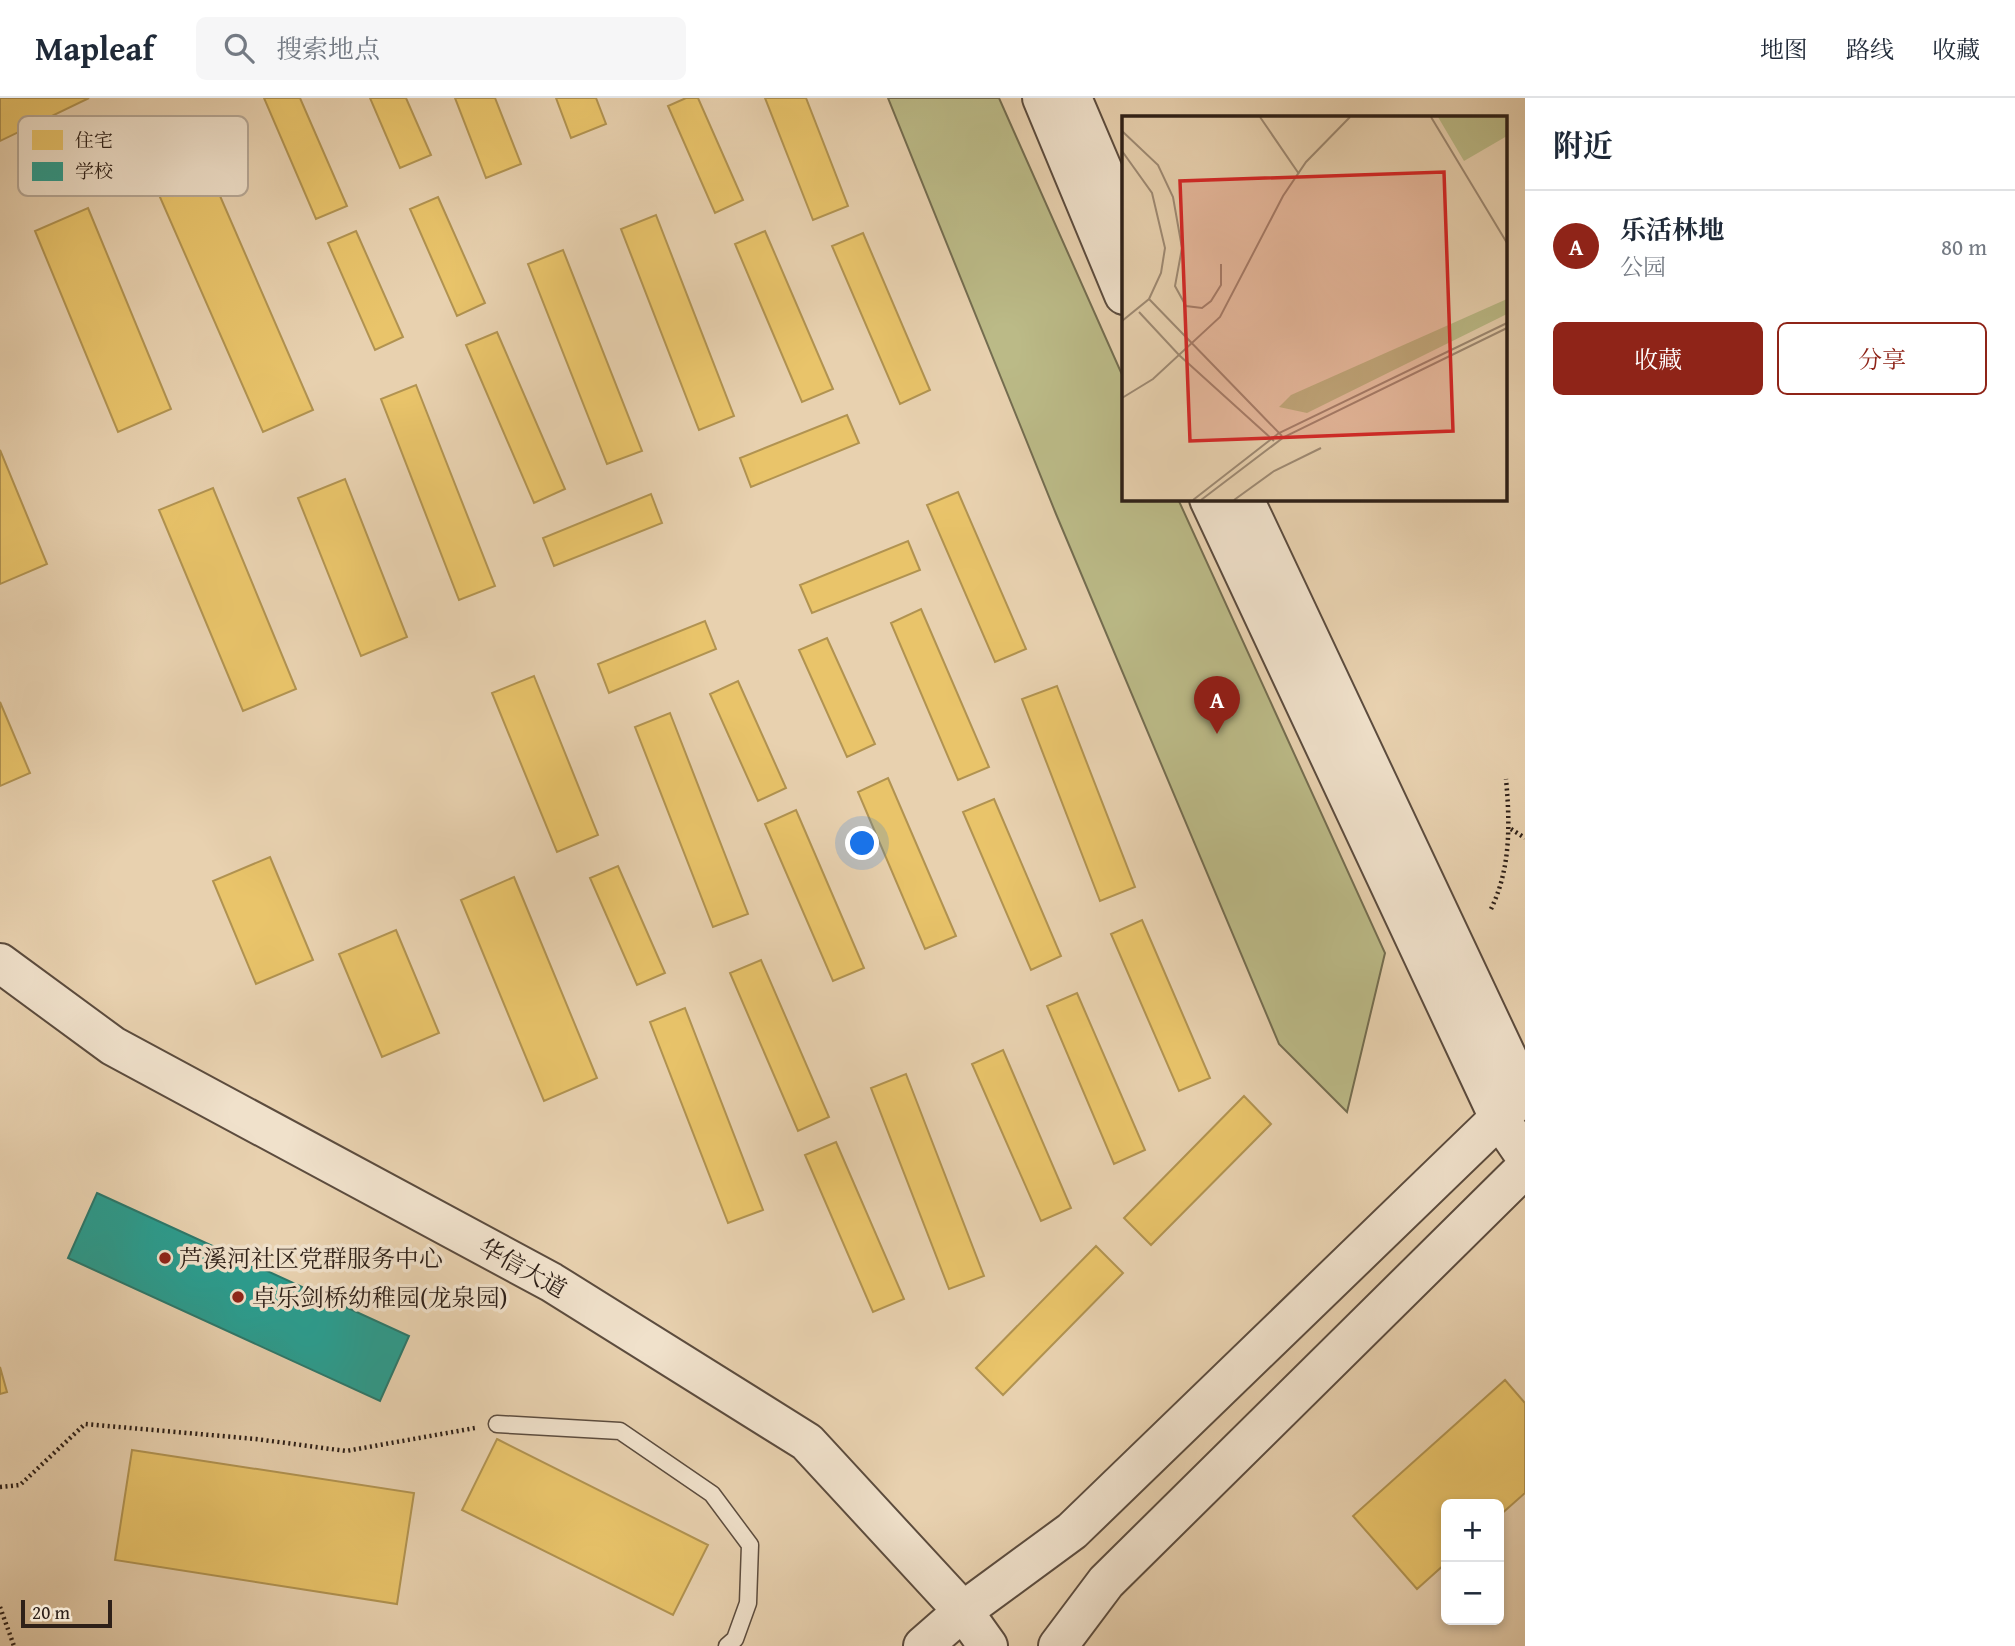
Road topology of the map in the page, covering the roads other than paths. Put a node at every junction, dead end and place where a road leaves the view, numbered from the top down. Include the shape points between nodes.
1 (1042, 98) edge
2 (1072, 98) edge
3 (1122, 215) edge
4 (1122, 290) edge
5 (1210, 500) edge
6 (1244, 500) edge
7 (0, 963) edge
8 (1516, 1102) edge
9 (1525, 1156) edge
10 (1525, 1168) edge
11 (497, 1424) road end
12 (963, 1611) junction
13 (727, 1646) edge
14 (923, 1646) edge
15 (988, 1646) edge
16 (1058, 1646) edge

1 - 4 street
2 - 3 street
5 - 8 street
6 - 8 street
7 - 12 street, 华信大道 via 113,1046 551,1282 807,1442
8 - 9 street
8 - 12 street via 1072,1531
10 - 16 street via 1106,1582
11 - 13 lane via 620,1431 712,1494 750,1545 748,1603 735,1639
12 - 14 street
12 - 15 street, 华信大道

